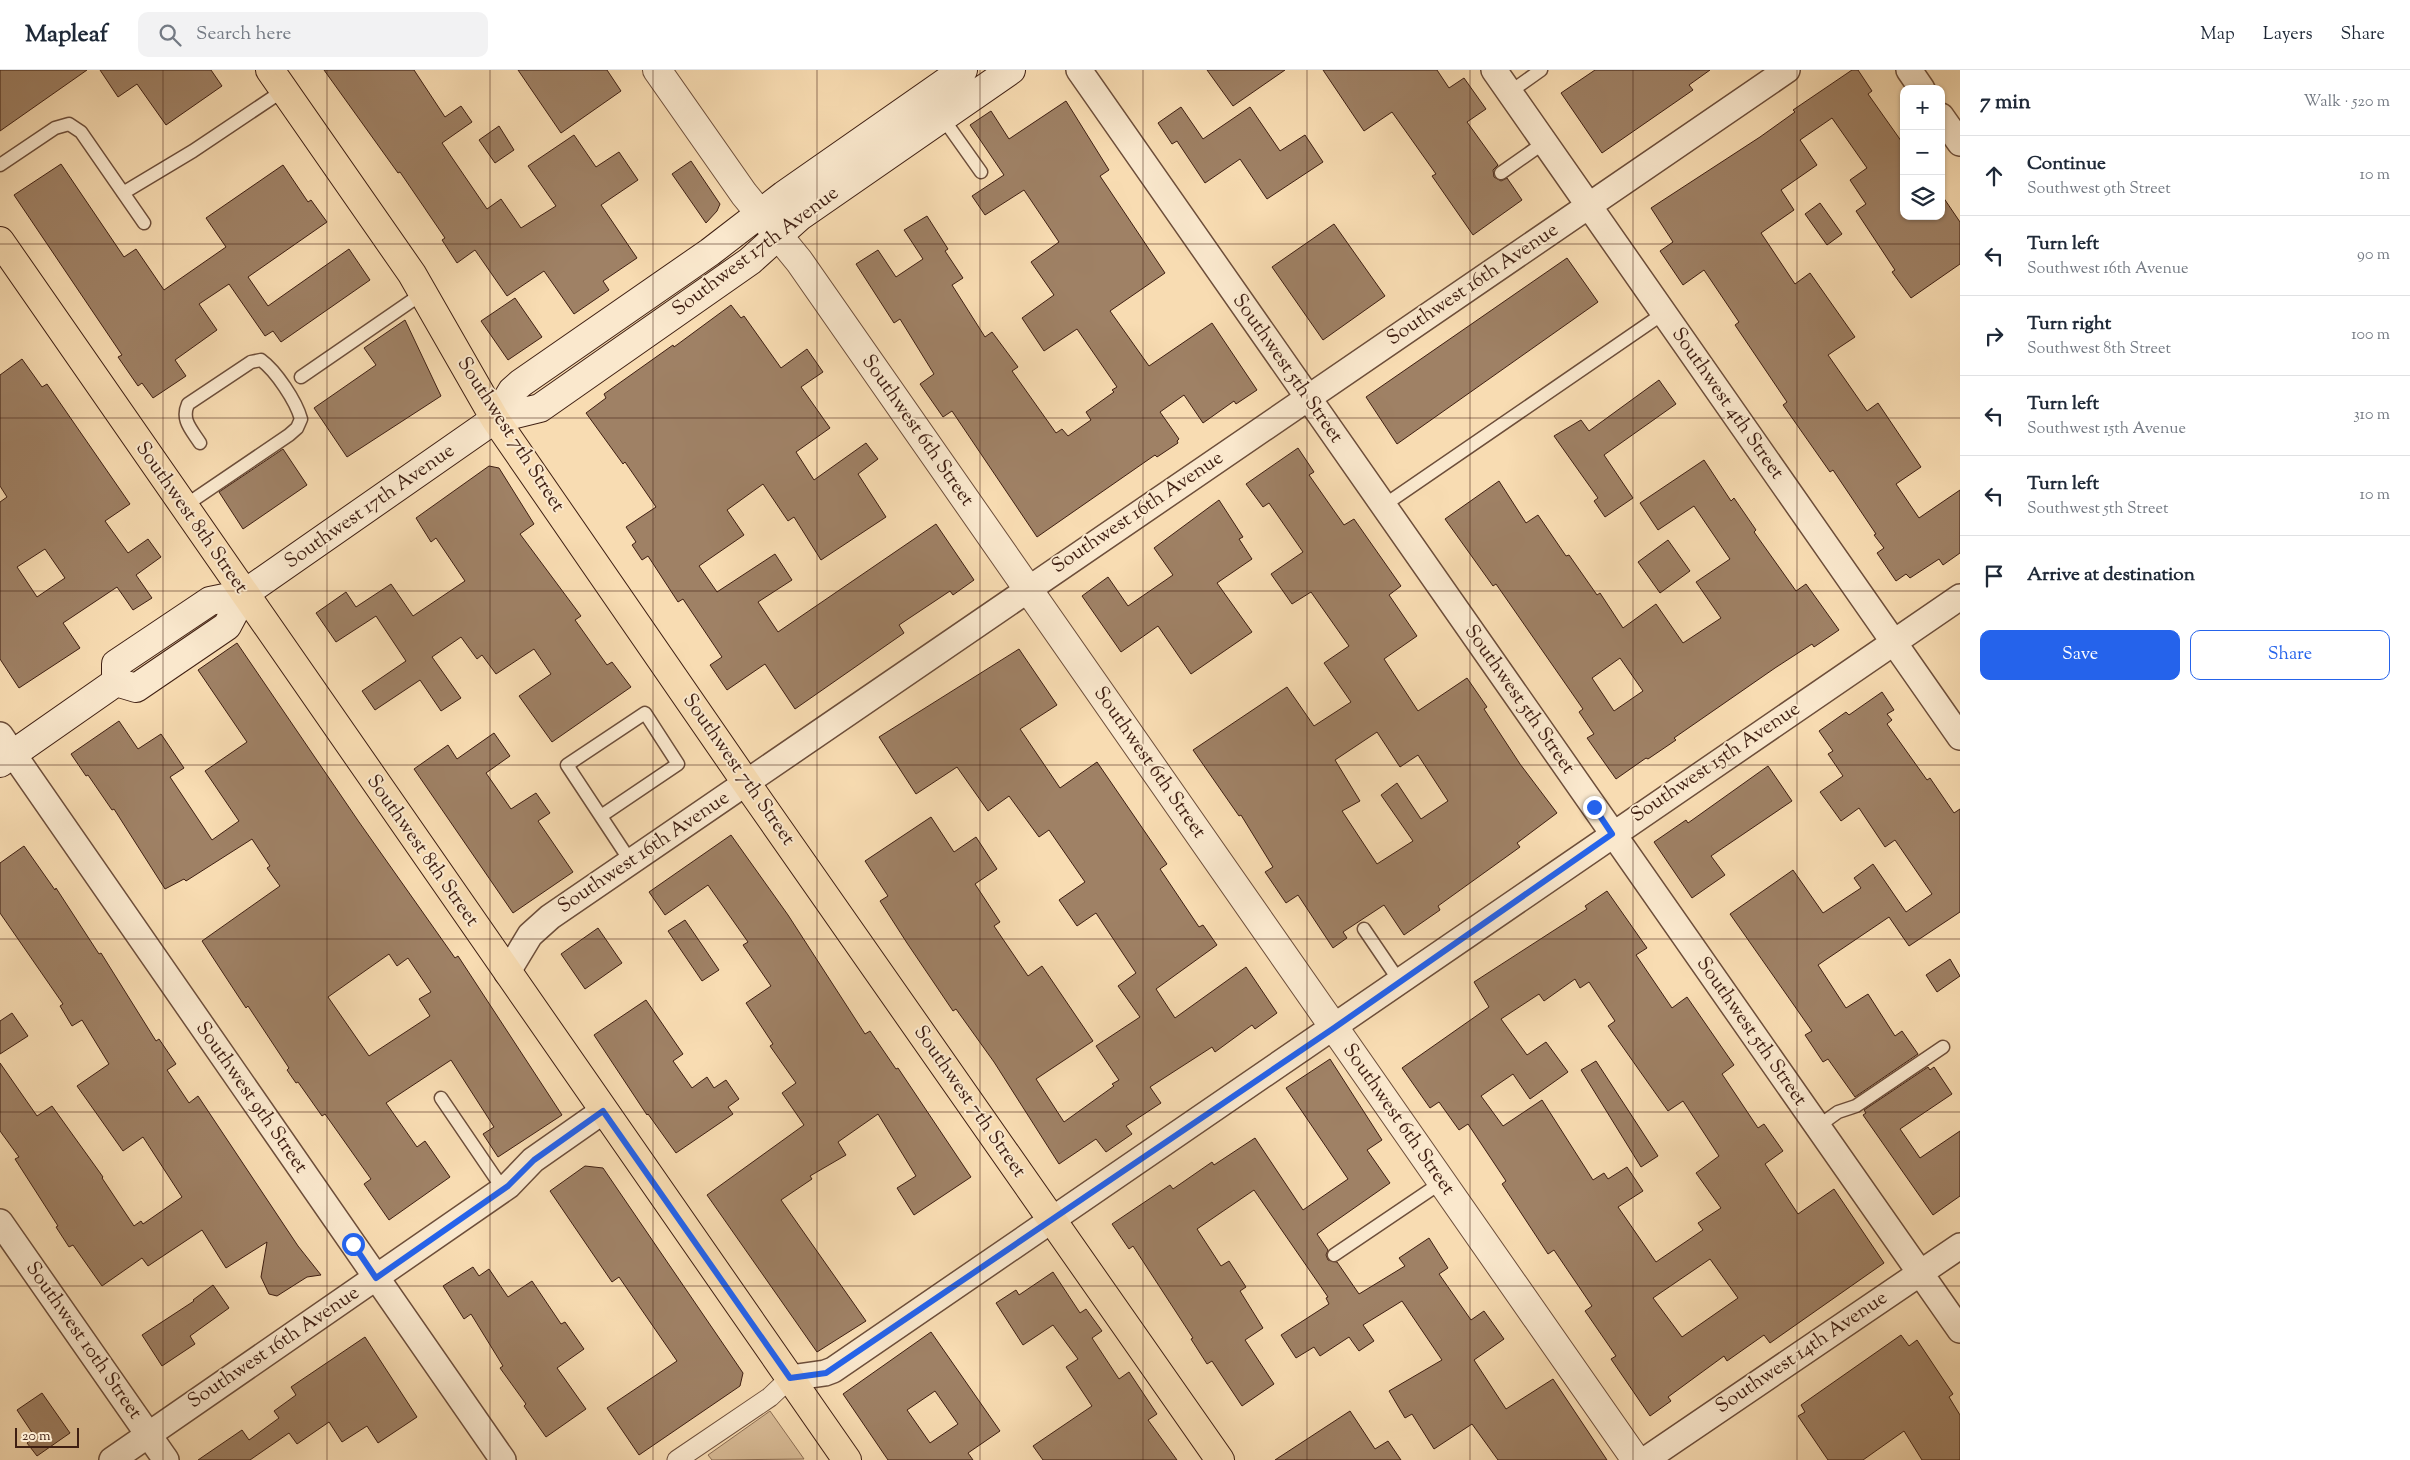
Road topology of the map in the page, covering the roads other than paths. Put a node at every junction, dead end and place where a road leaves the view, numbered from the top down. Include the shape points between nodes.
1 (657, 70) edge
2 (962, 70) edge
3 (1011, 70) edge
4 (1079, 70) edge
5 (1494, 70) edge
6 (1541, 70) edge
7 (1787, 70) edge
8 (1909, 70) edge
9 (277, 80) edge
10 (1919, 85) edge
11 (1510, 92) junction
12 (942, 117) junction
13 (1945, 122) edge
14 (1545, 142) junction
15 (1960, 143) edge
16 (0, 165) edge
17 (981, 172) dead end
18 (1501, 172) dead end
19 (123, 193) junction
20 (1589, 206) junction
21 (759, 214) junction
22 (144, 223) dead end
23 (778, 237) junction
24 (0, 241) edge
25 (423, 293) junction
26 (1664, 313) junction
27 (301, 377) dead end
28 (1307, 398) junction
29 (495, 419) junction
30 (200, 443) dead end
31 (1383, 506) junction
32 (183, 507) junction
33 (1028, 590) junction
34 (244, 594) junction
35 (1960, 596) edge
36 (1894, 642) junction
37 (1960, 737) edge
38 (4, 751) edge
39 (747, 783) junction
40 (601, 816) junction
41 (1612, 834) junction
42 (631, 862) junction
43 (1364, 929) dead end
44 (507, 973) junction
45 (1400, 982) junction
46 (1334, 1028) junction
47 (1943, 1047) dead end
48 (441, 1098) dead end
49 (603, 1111) junction
50 (1817, 1127) junction
51 (1442, 1182) junction
52 (503, 1189) junction
53 (1051, 1219) junction
54 (0, 1222) edge
55 (1960, 1246) edge
56 (1334, 1256) dead end
57 (1920, 1273) junction
58 (376, 1278) junction
59 (1960, 1330) edge
60 (790, 1378) junction
61 (148, 1435) junction
62 (112, 1460) edge
63 (166, 1460) edge
64 (503, 1460) edge
65 (677, 1460) edge
66 (846, 1460) edge
67 (1220, 1460) edge
68 (1636, 1460) edge
69 (1644, 1460) edge

1 - 21 main road, Southwest 6th Street
2 - 21 main road, Southwest 17th Avenue
3 - 12 main road, Southwest 17th Avenue
4 - 28 street, Southwest 5th Street
5 - 11 street, Southwest 4th Street
6 - 11 lane
7 - 20 street, Southwest 16th Avenue
8 - 10 street
9 - 19 lane via 193,151
9 - 25 main road, Southwest 7th Street
11 - 14 street, Southwest 4th Street
12 - 17 lane
12 - 23 main road, Southwest 17th Avenue via 799,217
13 - 15 street
14 - 18 lane
14 - 20 street, Southwest 4th Street
16 - 19 lane via 55,128 69,124 81,132
19 - 22 lane
20 - 26 street, Southwest 4th Street
20 - 28 street, Southwest 16th Avenue
21 - 23 main road, Southwest 6th Street
21 - 29 main road, Southwest 17th Avenue via 702,258 521,383 512,390
23 - 29 main road, Southwest 17th Avenue via 750,261 540,408
23 - 33 main road, Southwest 6th Street via 799,261
24 - 32 main road, Southwest 8th Street
25 - 27 lane
25 - 29 main road, Southwest 7th Street
26 - 31 lane
26 - 36 street, Southwest 4th Street
28 - 31 street, Southwest 5th Street
28 - 33 street, Southwest 16th Avenue
29 - 34 main road, Southwest 17th Avenue
29 - 39 main road, Southwest 7th Street
30 - 32 lane via 185,421 188,404 251,362 261,360 270,367 299,410 301,419 293,432
31 - 41 street, Southwest 5th Street
32 - 34 main road, Southwest 8th Street
33 - 39 street, Southwest 16th Avenue
33 - 46 main road, Southwest 6th Street
34 - 38 main road, Southwest 17th Avenue via 210,601 116,664 116,682
34 - 44 main road, Southwest 8th Street
35 - 36 street, Southwest 15th Avenue
36 - 37 street, Southwest 4th Street
36 - 41 street, Southwest 15th Avenue
38 - 58 street, Southwest 9th Street
39 - 42 street, Southwest 16th Avenue
39 - 53 main road, Southwest 7th Street
40 - 40 lane via 567,765 644,713 678,764
40 - 42 lane
41 - 45 street, Southwest 15th Avenue
41 - 50 street, Southwest 5th Street
42 - 44 street, Southwest 16th Avenue via 538,926 524,942
43 - 45 lane
44 - 49 main road, Southwest 8th Street
45 - 46 street, Southwest 15th Avenue
46 - 51 main road, Southwest 6th Street
46 - 53 street, Southwest 15th Avenue
47 - 50 lane via 1856,1106 1838,1112
48 - 52 lane
49 - 52 street, Southwest 16th Avenue via 534,1160
49 - 60 main road, Southwest 8th Street
50 - 57 street, Southwest 5th Street
51 - 56 lane
51 - 68 main road, Southwest 6th Street
52 - 58 street, Southwest 16th Avenue
53 - 60 street, Southwest 15th Avenue via 833,1370
53 - 67 main road, Southwest 7th Street
54 - 61 street, Southwest 10th Street
55 - 57 street, Southwest 14th Avenue
57 - 59 street, Southwest 5th Street
57 - 69 street, Southwest 14th Avenue
58 - 61 street, Southwest 16th Avenue
58 - 64 street, Southwest 9th Street
60 - 65 street via 770,1397
60 - 66 main road, Southwest 8th Street
61 - 62 street, Southwest 16th Avenue
61 - 63 street, Southwest 10th Street

